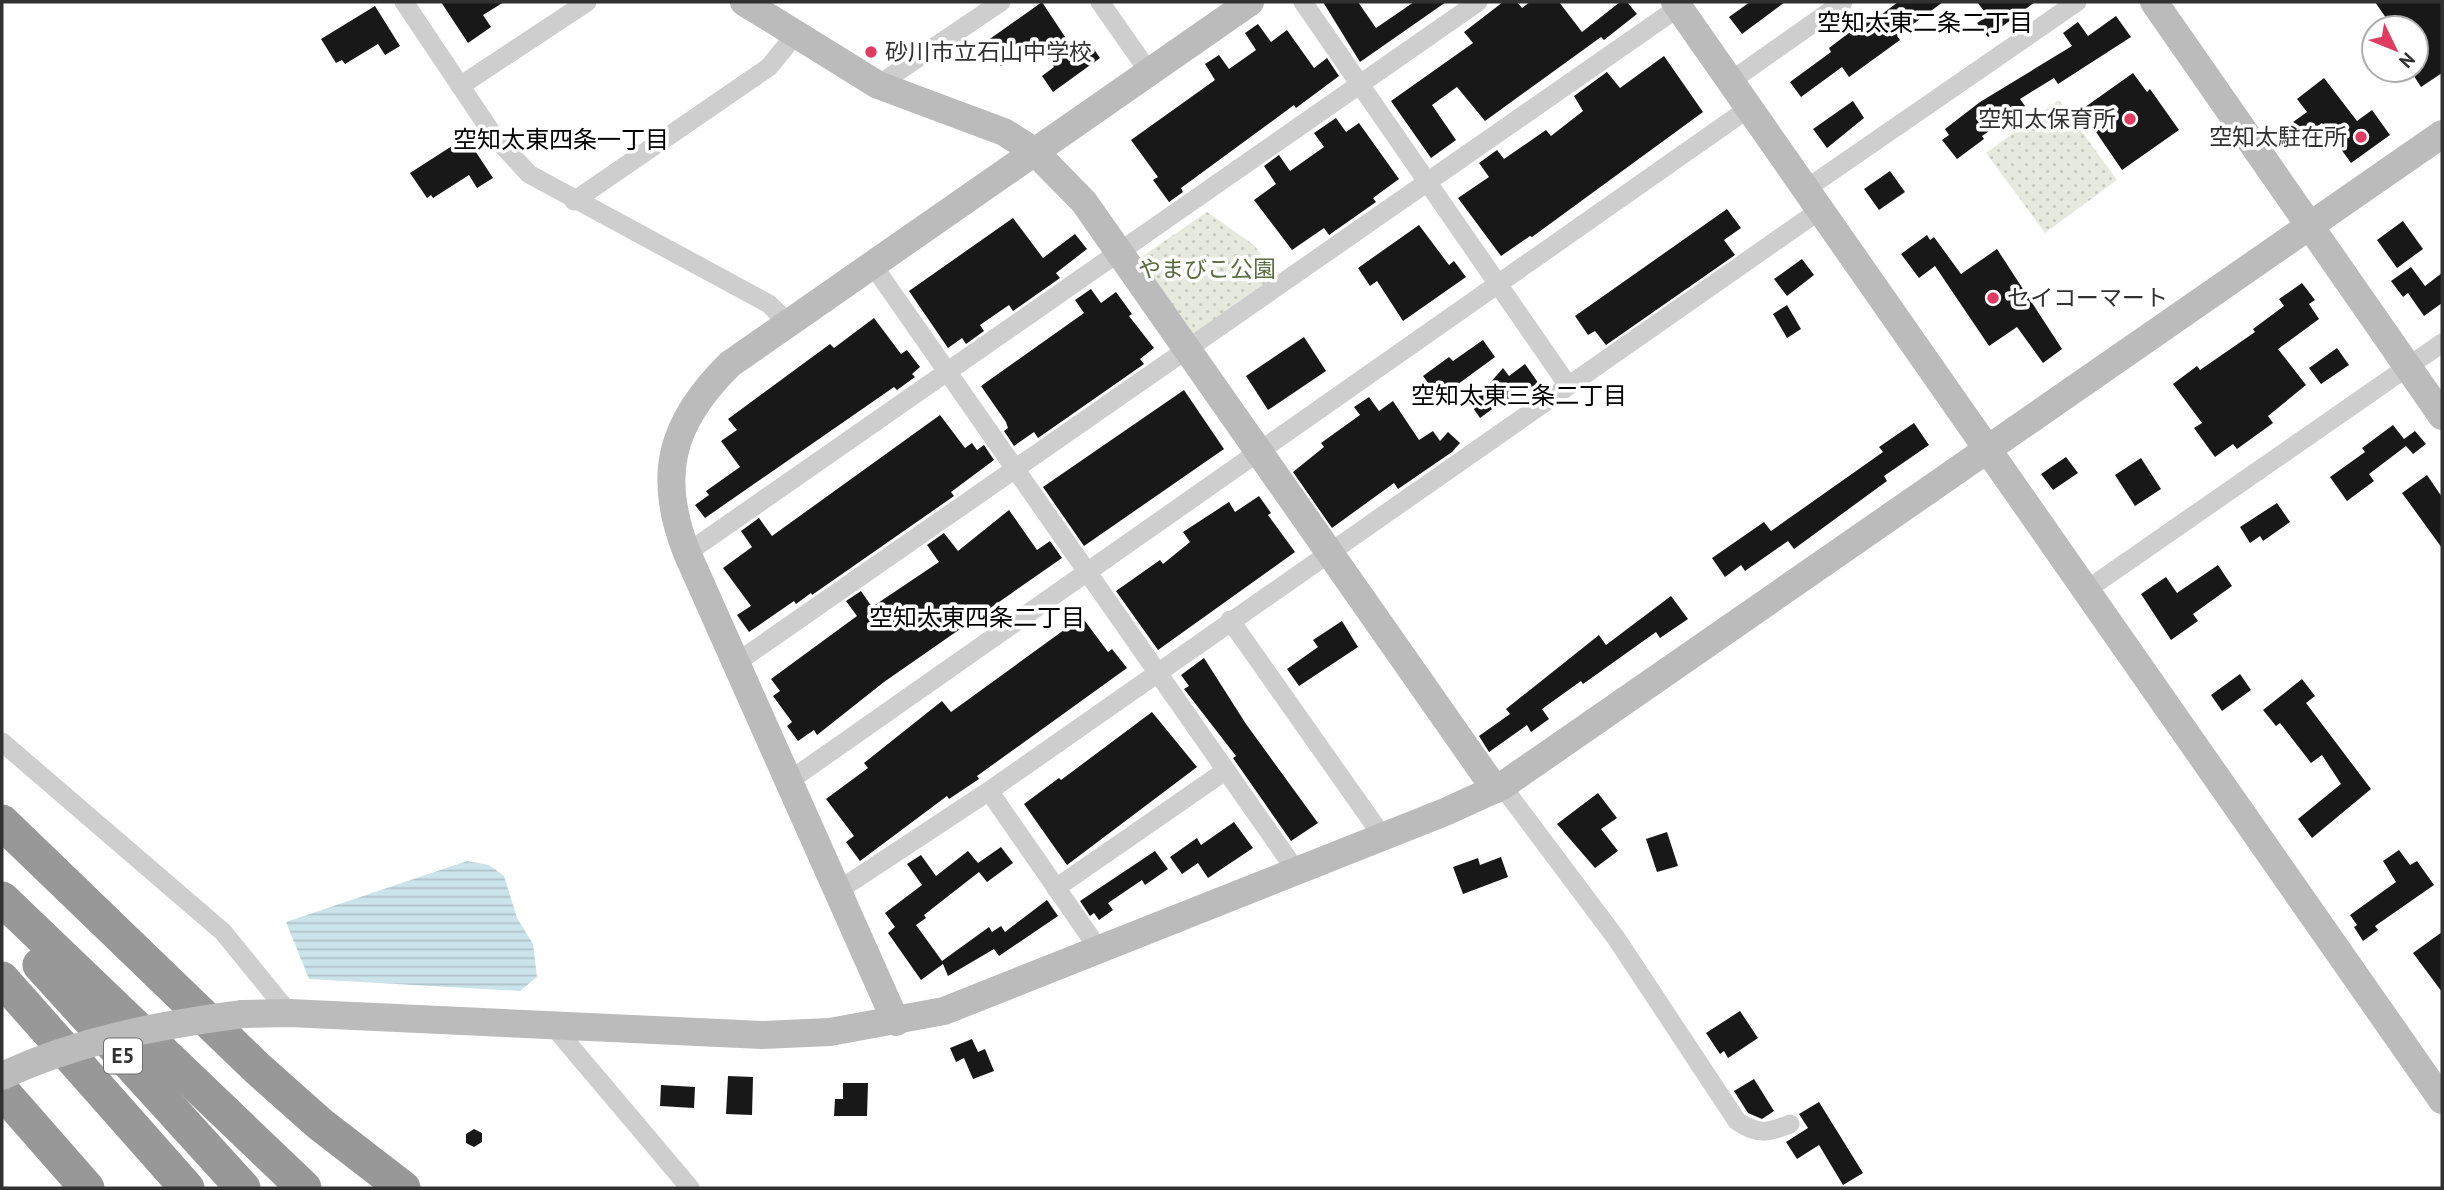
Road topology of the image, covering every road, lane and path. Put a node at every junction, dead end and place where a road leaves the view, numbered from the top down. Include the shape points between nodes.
1 (404, 2) edge
2 (587, 2) edge
3 (744, 2) edge
4 (1001, 2) edge
5 (1100, 2) edge
6 (1250, 2) edge
7 (1303, 2) edge
8 (1478, 2) edge
9 (1843, 2) edge
10 (2077, 2) edge
11 (2154, 2) edge
12 (1677, 4) edge
13 (795, 35) junction
14 (1149, 72) junction
15 (1731, 81) junction
16 (878, 85) junction
17 (1358, 85) junction
18 (460, 86) junction
19 (1749, 108) junction
20 (2442, 134) edge
21 (1034, 151) junction
22 (1427, 183) junction
23 (1813, 200) junction
24 (574, 201) junction
25 (2310, 226) junction
26 (1119, 253) junction
27 (872, 264) junction
28 (1498, 283) junction
29 (788, 323) junction
30 (2442, 343) edge
31 (1187, 350) junction
32 (2408, 367) junction
33 (946, 372) junction
34 (1567, 384) junction
35 (2442, 416) edge
36 (1988, 451) junction
37 (1258, 452) junction
38 (1014, 470) junction
39 (1328, 551) junction
40 (687, 553) junction
41 (1085, 571) junction
42 (2085, 591) junction
43 (1230, 620) junction
44 (736, 663) junction
45 (1155, 672) junction
46 (2, 742) edge
47 (1225, 771) junction
48 (789, 781) junction
49 (1499, 788) junction
50 (989, 791) junction
51 (2, 822) edge
52 (1383, 837) junction
53 (1297, 872) junction
54 (1056, 888) junction
55 (839, 890) junction
56 (2, 899) edge
57 (2, 924) edge
58 (1100, 951) junction
59 (2, 979) edge
60 (289, 1013) junction
61 (896, 1022) junction
62 (554, 1027) junction
63 (2, 1076) edge
64 (2, 1091) edge
65 (2442, 1100) edge
66 (1790, 1124) dead end
67 (391, 1178) edge
68 (185, 1186) edge
69 (87, 1188) edge
70 (243, 1188) edge
71 (304, 1188) edge
72 (430, 1188) edge
73 (690, 1188) edge

1 - 18 street
2 - 18 street
3 - 13 street
4 - 16 street
5 - 14 street
6 - 14 street
7 - 17 street
8 - 17 street
9 - 15 street
10 - 23 street
11 - 25 street
12 - 15 street
12 - 22 street
13 - 16 street
13 - 24 street via 769,67
14 - 21 street
15 - 19 street
16 - 21 street via 1004,132
17 - 22 street
17 - 26 street
18 - 24 street via 494,136 529,174
19 - 23 street
19 - 28 street
20 - 25 street
21 - 26 street via 1084,202
21 - 27 street
22 - 28 street
22 - 31 street
23 - 34 street
23 - 36 street
24 - 29 street via 769,304
25 - 32 street
25 - 36 street
26 - 31 street
26 - 33 street
27 - 29 street
27 - 33 street
28 - 34 street
28 - 37 street
29 - 40 street via 730,364 704,390 684,422 673,455 670,489 673,518
30 - 32 street
31 - 37 street
31 - 38 street
32 - 35 street
32 - 42 street
33 - 38 street
33 - 40 street
34 - 39 street
36 - 42 street
36 - 49 street
37 - 39 street
37 - 41 street
38 - 41 street
38 - 44 street
39 - 43 street
39 - 49 street
40 - 44 street
41 - 45 street
41 - 48 street
42 - 65 street
43 - 45 street
43 - 52 street
44 - 48 street
45 - 47 street
45 - 50 street
46 - 60 street via 223,932
47 - 53 street
47 - 54 street
48 - 55 street
49 - 52 street
49 - 66 street via 1616,938 1737,1121 1768,1133
50 - 54 street
50 - 55 street
51 - 67 highway via 257,1068
52 - 53 street
53 - 58 street
54 - 58 street
55 - 61 street
56 - 71 highway
57 - 70 highway, E5
58 - 61 street via 944,1011
59 - 68 highway, E5
60 - 62 street
60 - 63 street, bridge via 243,1014 117,1034
61 - 62 street via 830,1032 762,1035
62 - 73 street
64 - 69 highway
67 - 72 highway

